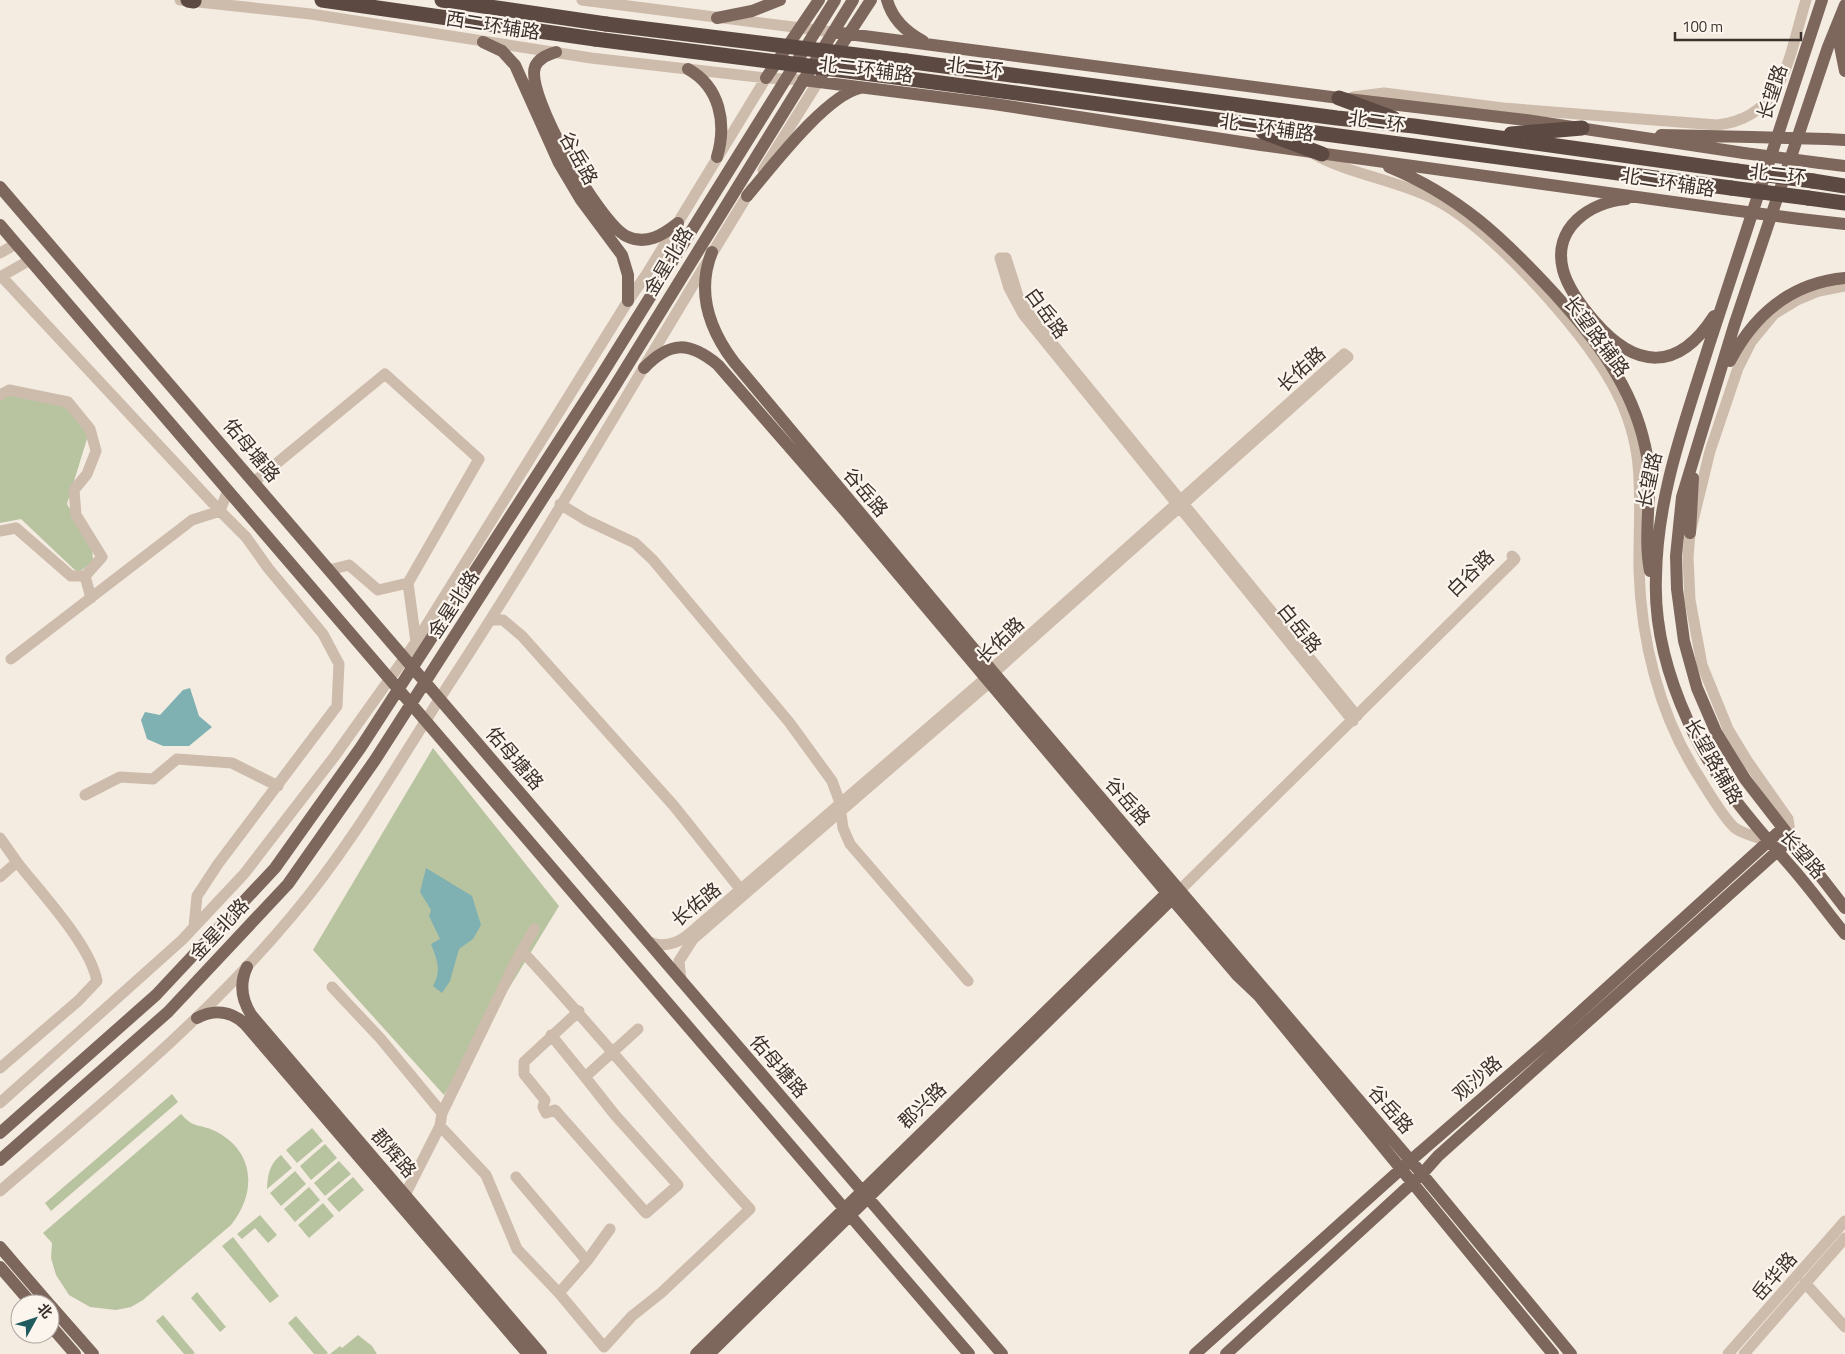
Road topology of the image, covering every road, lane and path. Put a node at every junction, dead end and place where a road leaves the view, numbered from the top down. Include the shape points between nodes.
1 (187, 0) edge
2 (322, 0) edge
3 (442, 0) edge
4 (582, 0) edge
5 (780, 0) edge
6 (819, 0) edge
7 (835, 0) edge
8 (853, 0) edge
9 (871, 0) edge
10 (887, 0) edge
11 (1806, 0) edge
12 (1822, 0) edge
13 (1844, 8) edge
14 (717, 18) junction
15 (801, 27) junction
16 (817, 30) junction
17 (833, 32) junction
18 (850, 34) junction
19 (484, 42) junction
20 (925, 42) junction
21 (556, 52) junction
22 (688, 69) junction
23 (1845, 71) edge
24 (766, 78) junction
25 (786, 79) junction
26 (802, 80) junction
27 (818, 82) junction
28 (866, 87) junction
29 (1339, 98) junction
30 (1234, 121) junction
31 (1414, 126) junction
32 (1582, 128) junction
33 (1618, 133) junction
34 (1489, 136) junction
35 (1845, 140) edge
36 (1316, 153) junction
37 (717, 156) junction
38 (1373, 160) junction
39 (1845, 166) edge
40 (1845, 186) edge
41 (0, 187) edge
42 (747, 196) junction
43 (1640, 198) junction
44 (1845, 203) edge
45 (678, 223) junction
46 (1845, 224) edge
47 (0, 225) edge
48 (16, 244) junction
49 (712, 252) junction
50 (0, 254) edge
51 (30, 260) junction
52 (0, 277) edge
53 (1845, 278) edge
54 (1845, 286) edge
55 (628, 301) junction
56 (1719, 308) junction
57 (644, 368) junction
58 (1719, 381) junction
59 (0, 395) edge
60 (1693, 462) junction
61 (254, 482) junction
62 (228, 490) junction
63 (560, 504) junction
64 (1181, 504) junction
65 (220, 511) junction
66 (0, 531) edge
67 (1690, 533) junction
68 (329, 570) junction
69 (85, 576) junction
70 (408, 583) junction
71 (91, 598) junction
72 (1658, 614) junction
73 (492, 620) junction
74 (416, 642) junction
75 (11, 659) dead end
76 (409, 663) junction
77 (990, 676) junction
78 (425, 682) junction
79 (394, 684) junction
80 (440, 699) junction
81 (411, 704) junction
82 (1353, 716) junction
83 (426, 722) junction
84 (278, 786) junction
85 (85, 795) dead end
86 (841, 808) junction
87 (1782, 829) junction
88 (0, 838) edge
89 (1790, 839) junction
90 (1768, 842) junction
91 (1777, 852) junction
92 (17, 862) junction
93 (0, 877) edge
94 (741, 890) junction
95 (1174, 892) junction
96 (1845, 908) edge
97 (194, 927) junction
98 (534, 929) dead end
99 (1845, 934) edge
100 (646, 940) junction
101 (522, 951) junction
102 (246, 967) junction
103 (681, 981) junction
104 (968, 981) dead end
105 (332, 987) dead end
106 (579, 1011) junction
107 (197, 1018) junction
108 (638, 1029) dead end
109 (551, 1035) junction
110 (614, 1053) junction
111 (0, 1068) edge
112 (585, 1077) junction
113 (0, 1103) edge
114 (442, 1113) junction
115 (440, 1126) junction
116 (0, 1133) edge
117 (0, 1160) edge
118 (1410, 1161) junction
119 (1400, 1170) junction
120 (1422, 1174) junction
121 (516, 1177) dead end
122 (1412, 1183) junction
123 (0, 1191) edge
124 (405, 1195) junction
125 (865, 1195) junction
126 (848, 1211) junction
127 (1845, 1220) edge
128 (610, 1229) dead end
129 (1845, 1238) edge
130 (0, 1247) edge
131 (587, 1261) junction
132 (0, 1267) edge
133 (1805, 1283) junction
134 (559, 1293) junction
135 (23, 1294) edge
136 (41, 1294) edge
137 (60, 1316) edge
138 (1845, 1327) edge
139 (60, 1337) edge
140 (75, 1354) edge
141 (93, 1354) edge
142 (528, 1354) edge
143 (541, 1354) edge
144 (696, 1354) edge
145 (709, 1354) edge
146 (969, 1354) edge
147 (1002, 1354) edge
148 (1195, 1354) edge
149 (1226, 1354) edge
150 (1553, 1354) edge
151 (1571, 1354) edge
152 (1728, 1354) edge
153 (1744, 1354) edge

1 - 19 street, 西二环辅路 via 311,14
2 - 30 highway, 北二环, bridge via 595,39
3 - 31 highway, 北二环, bridge via 606,24
4 - 14 street
5 - 14 main road via 752,11
6 - 15 main road
7 - 16 main road, 金星北路
8 - 17 main road, 金星北路
9 - 18 main road
10 - 20 main road via 899,22
11 - 29 street via 1775,93 1759,111 1733,123 1716,125 1502,108 1384,93
12 - 56 main road, 长望路
13 - 23 main road via 1840,46
13 - 58 main road, 长望路 via 1734,326
14 - 15 street
15 - 16 street
15 - 24 main road
16 - 17 street
16 - 25 main road, 金星北路
17 - 18 main road, 北二环辅路
17 - 26 main road, 金星北路
18 - 20 main road, 北二环辅路
18 - 27 main road
19 - 21 street, 西二环辅路
19 - 55 main road, 谷岳路 via 502,51 515,65 559,163 581,200 622,255 628,276
20 - 29 main road, 北二环辅路
21 - 22 street, 西二环辅路
21 - 45 main road, 谷岳路 via 539,61 534,76 550,122 589,194 617,230 626,236 657,238
22 - 24 street, 西二环辅路
22 - 37 main road via 707,84 721,117 722,134
24 - 25 street, 西二环辅路
24 - 37 street
25 - 26 street, 西二环辅路
25 - 76 main road, 金星北路 via 601,376
26 - 27 main road, 北二环辅路
26 - 78 main road, 金星北路 via 607,397
27 - 28 main road, 北二环辅路
27 - 42 street
28 - 36 main road, 北二环辅路
28 - 42 main road via 848,92 830,105
29 - 31 highway
29 - 32 main road, 北二环辅路
30 - 36 highway
30 - 44 highway, 北二环, bridge
31 - 34 highway, 北二环
32 - 33 main road, 北二环辅路
32 - 34 highway
33 - 35 main road, bridge
33 - 39 main road, 北二环辅路, bridge
34 - 40 highway, 北二环, bridge
36 - 38 main road, 北二环辅路
36 - 90 street, 长望路辅路 via 1338,166 1434,199 1468,221 1537,288 1601,365 1622,402 1638,450 1642,608 1647,644 1662,700 1692,766 1735,828
37 - 45 street
38 - 43 main road, 北二环辅路
38 - 72 main road via 1440,192 1495,232 1580,323 1620,379 1640,428 1649,467 1649,565
41 - 61 main road, 佑母塘路
42 - 49 street
43 - 46 main road, 北二环辅路, bridge
43 - 56 main road via 1606,202 1590,208 1575,220 1565,238 1562,269 1586,312 1624,350 1634,355 1657,358 1688,346
45 - 55 street
47 - 48 main road
48 - 50 street
48 - 51 main road
49 - 57 street
49 - 77 main road, 谷岳路 via 705,272 705,294 710,322 721,344
51 - 52 street
51 - 62 main road
52 - 65 street
53 - 58 main road via 1794,291 1768,309 1747,332
54 - 67 street, 长望路辅路 via 1796,300 1774,314 1751,342 1738,368 1716,435
55 - 74 street
56 - 72 main road, 长望路 via 1662,502 1655,578
57 - 63 street
57 - 77 main road via 661,352 678,347 698,351 718,365
58 - 60 main road, 长望路
59 - 69 street via 9,390 68,402 90,429 96,451 87,474 74,490 76,515 102,558
60 - 67 main road
60 - 87 main road, 长望路 via 1682,497 1677,536 1677,589 1684,641 1697,688 1716,732 1744,779
61 - 68 main road, 佑母塘路
61 - 70 street via 385,374 479,459
62 - 65 street
62 - 79 main road
63 - 73 street
63 - 86 street via 635,543 653,560 789,722 832,782
64 - 64 street, 长佑路 via 1348,357 1344,354
64 - 64 street, 白岳路 via 1026,311 1013,286 1006,258 1000,258 1009,288 1022,314
64 - 77 street, 长佑路
64 - 82 street, 白岳路
65 - 71 street via 192,520
65 - 84 street via 246,537 323,634 339,664 337,706
66 - 69 street via 16,528 71,576
67 - 89 street, 长望路辅路 via 1690,600 1709,685 1738,746 1788,819
68 - 70 street via 349,564 378,590
68 - 76 main road, 佑母塘路
69 - 71 street
70 - 74 street
71 - 75 street
72 - 90 main road, 长望路 via 1676,691 1694,735 1717,777
73 - 80 street
73 - 94 street via 503,620 522,636 674,806
74 - 76 street
76 - 78 main road, 佑母塘路
76 - 79 main road, 金星北路
77 - 86 street, 长佑路
77 - 95 main road, 谷岳路
78 - 80 main road, 佑母塘路
78 - 81 main road, 金星北路
79 - 81 main road
79 - 97 street via 244,874
79 - 116 main road, 金星北路 via 361,746 275,868 156,995
80 - 83 street
80 - 100 main road, 佑母塘路
81 - 83 main road
81 - 117 main road, 金星北路 via 288,884 168,1012
82 - 82 street, 白谷路 via 1515,559 1512,556
82 - 95 street, 白谷路
83 - 102 street via 340,855 292,917
83 - 126 main road
84 - 85 street via 232,763 177,759 153,779 120,778
84 - 97 street via 197,896
86 - 94 street, 长佑路
86 - 103 street, 长佑路 via 690,943 679,961
86 - 104 street via 843,828 850,844
87 - 89 main road, 长望路
87 - 90 main road, 观沙路
88 - 92 street
89 - 91 main road, 观沙路
89 - 96 main road, 长望路
90 - 91 main road, 长望路
90 - 118 main road, 观沙路
91 - 99 main road, 长望路
91 - 120 main road, 观沙路 via 1438,1156
92 - 93 street
92 - 111 street via 80,944 94,966 97,981
94 - 100 street, 长佑路 via 679,941 660,945
95 - 118 main road, 谷岳路
95 - 119 main road via 1238,976 1259,996
95 - 125 main road, 郡兴路
97 - 113 street
98 - 101 street
100 - 103 main road, 佑母塘路
101 - 106 street
101 - 114 street
102 - 107 street
102 - 124 main road, 郡辉路 via 242,982 247,1009
103 - 125 main road, 佑母塘路
105 - 114 street via 380,1038
106 - 109 street
106 - 110 street
107 - 123 street
107 - 142 main road, 郡辉路 via 222,1012 234,1015 245,1024
108 - 110 street
109 - 112 street
109 - 112 street via 524,1062 524,1074 545,1100 543,1108 546,1113 555,1110 646,1213 678,1185
110 - 112 street
110 - 134 street via 750,1209 668,1287 632,1316 604,1346
114 - 115 street
115 - 124 street
115 - 134 street via 486,1175 517,1249
118 - 119 main road, 观沙路
118 - 120 main road, 谷岳路
119 - 122 main road
119 - 148 main road, 观沙路
120 - 122 main road, 观沙路
120 - 151 main road, 谷岳路
121 - 131 street
122 - 149 main road, 观沙路
122 - 150 main road
124 - 143 main road, 郡辉路
125 - 126 main road, 郡兴路
125 - 147 main road, 佑母塘路
126 - 144 main road, 郡兴路
126 - 145 main road, 郡兴路
126 - 146 main road
127 - 152 street, 岳华路
128 - 131 street
129 - 133 street, 岳华路
130 - 136 main road
131 - 134 street
132 - 135 main road
133 - 138 street
133 - 153 street, 岳华路
137 - 141 main road
139 - 140 main road

